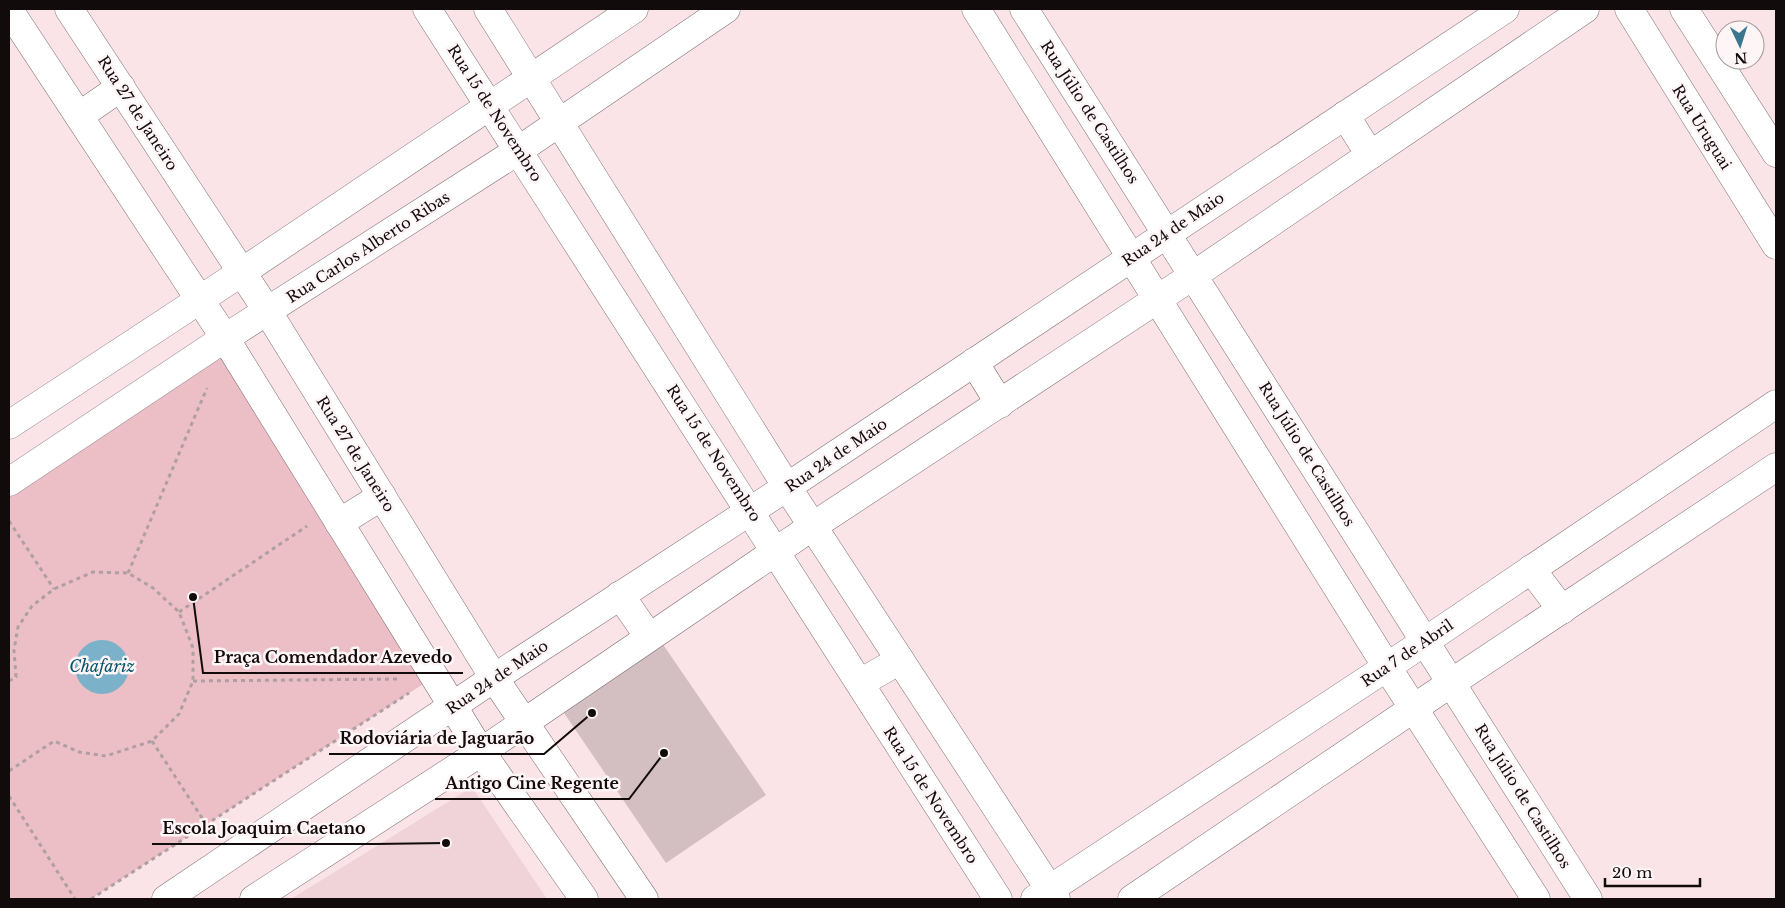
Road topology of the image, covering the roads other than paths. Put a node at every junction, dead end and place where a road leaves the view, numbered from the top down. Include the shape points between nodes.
1 (69, 9) edge
2 (427, 9) edge
3 (488, 9) edge
4 (634, 9) edge
5 (726, 9) edge
6 (976, 9) edge
7 (1024, 9) edge
8 (1506, 9) edge
9 (1585, 9) edge
10 (1629, 9) edge
11 (1684, 9) edge
12 (9, 10) edge
13 (532, 77) junction
14 (120, 87) junction
15 (491, 106) junction
16 (79, 116) junction
17 (1345, 116) junction
18 (559, 122) junction
19 (519, 150) junction
20 (1776, 153) edge
21 (1370, 156) junction
22 (1167, 233) junction
23 (1776, 244) edge
24 (1132, 256) junction
25 (242, 272) junction
26 (1194, 274) junction
27 (1158, 298) junction
28 (199, 299) junction
29 (268, 312) junction
30 (225, 338) junction
31 (974, 362) junction
32 (1000, 404) junction
33 (1776, 404) edge
34 (9, 425) edge
35 (1776, 468) edge
36 (9, 482) edge
37 (788, 488) junction
38 (382, 496) junction
39 (750, 510) junction
40 (339, 522) junction
41 (813, 526) junction
42 (776, 551) junction
43 (1532, 569) junction
44 (620, 595) junction
45 (1562, 610) junction
46 (649, 637) junction
47 (1425, 641) junction
48 (900, 660) junction
49 (1387, 666) junction
50 (494, 678) junction
51 (860, 683) junction
52 (1451, 683) junction
53 (452, 706) junction
54 (1415, 708) junction
55 (523, 722) junction
56 (481, 752) junction
57 (1538, 820) junction
58 (1502, 845) junction
59 (1047, 896) edge
60 (166, 899) edge
61 (254, 899) edge
62 (584, 899) edge
63 (644, 899) edge
64 (998, 899) edge
65 (1132, 899) edge
66 (1536, 899) edge
67 (1588, 899) edge

1 - 14 main road, Rua 27 de Janeiro
2 - 15 main road, Rua 15 de Novembro
3 - 13 main road
4 - 13 main road
5 - 18 main road, Rua Carlos Alberto Ribas
6 - 24 main road
7 - 22 main road, Rua Júlio de Castilhos
8 - 17 main road, Rua 24 de Maio
9 - 21 main road
10 - 23 main road, Rua Uruguai
11 - 20 main road
12 - 16 main road
13 - 15 main road
13 - 18 main road
14 - 16 main road
14 - 25 main road, Rua 27 de Janeiro
15 - 19 main road, Rua 15 de Novembro
15 - 25 main road
16 - 28 main road
17 - 21 main road
17 - 22 main road, Rua 24 de Maio
18 - 19 main road, Rua Carlos Alberto Ribas
18 - 37 main road
19 - 29 main road, Rua Carlos Alberto Ribas
19 - 39 main road, Rua 15 de Novembro
21 - 26 main road
22 - 24 main road, Rua 24 de Maio
22 - 26 main road, Rua Júlio de Castilhos
24 - 27 main road
24 - 31 main road, Rua 24 de Maio
25 - 28 main road
25 - 29 main road, Rua 27 de Janeiro
26 - 27 main road
26 - 47 main road, Rua Júlio de Castilhos
27 - 32 main road
27 - 49 main road
28 - 30 main road
28 - 34 main road
29 - 30 main road, Rua Carlos Alberto Ribas
29 - 38 main road, Rua 27 de Janeiro
30 - 36 main road, Rua Carlos Alberto Ribas
30 - 40 main road
31 - 32 main road
31 - 37 main road, Rua 24 de Maio
32 - 41 main road
33 - 43 main road, Rua 7 de Abril
35 - 45 main road
37 - 39 main road, Rua 24 de Maio
37 - 41 main road
38 - 40 main road
38 - 50 main road, Rua 27 de Janeiro
39 - 42 main road, Rua 15 de Novembro
39 - 44 main road, Rua 24 de Maio
40 - 53 main road
41 - 42 main road
41 - 48 main road
42 - 46 main road
42 - 51 main road, Rua 15 de Novembro
43 - 45 main road
43 - 47 main road, Rua 7 de Abril
44 - 46 main road
44 - 50 main road, Rua 24 de Maio
45 - 52 main road
46 - 55 main road
47 - 49 main road, Rua 7 de Abril
47 - 52 main road, Rua Júlio de Castilhos
48 - 51 main road
48 - 59 main road
49 - 54 main road
49 - 59 main road, Rua 7 de Abril
50 - 53 main road, Rua 24 de Maio
50 - 55 main road, Rua 27 de Janeiro
51 - 64 main road, Rua 15 de Novembro
52 - 54 main road
52 - 57 main road, Rua Júlio de Castilhos
53 - 56 main road
53 - 60 main road, Rua 24 de Maio
54 - 58 main road
54 - 65 main road
55 - 56 main road
55 - 63 main road, Rua 27 de Janeiro
56 - 61 main road
56 - 62 main road
57 - 58 main road
57 - 67 main road, Rua Júlio de Castilhos
58 - 66 main road

